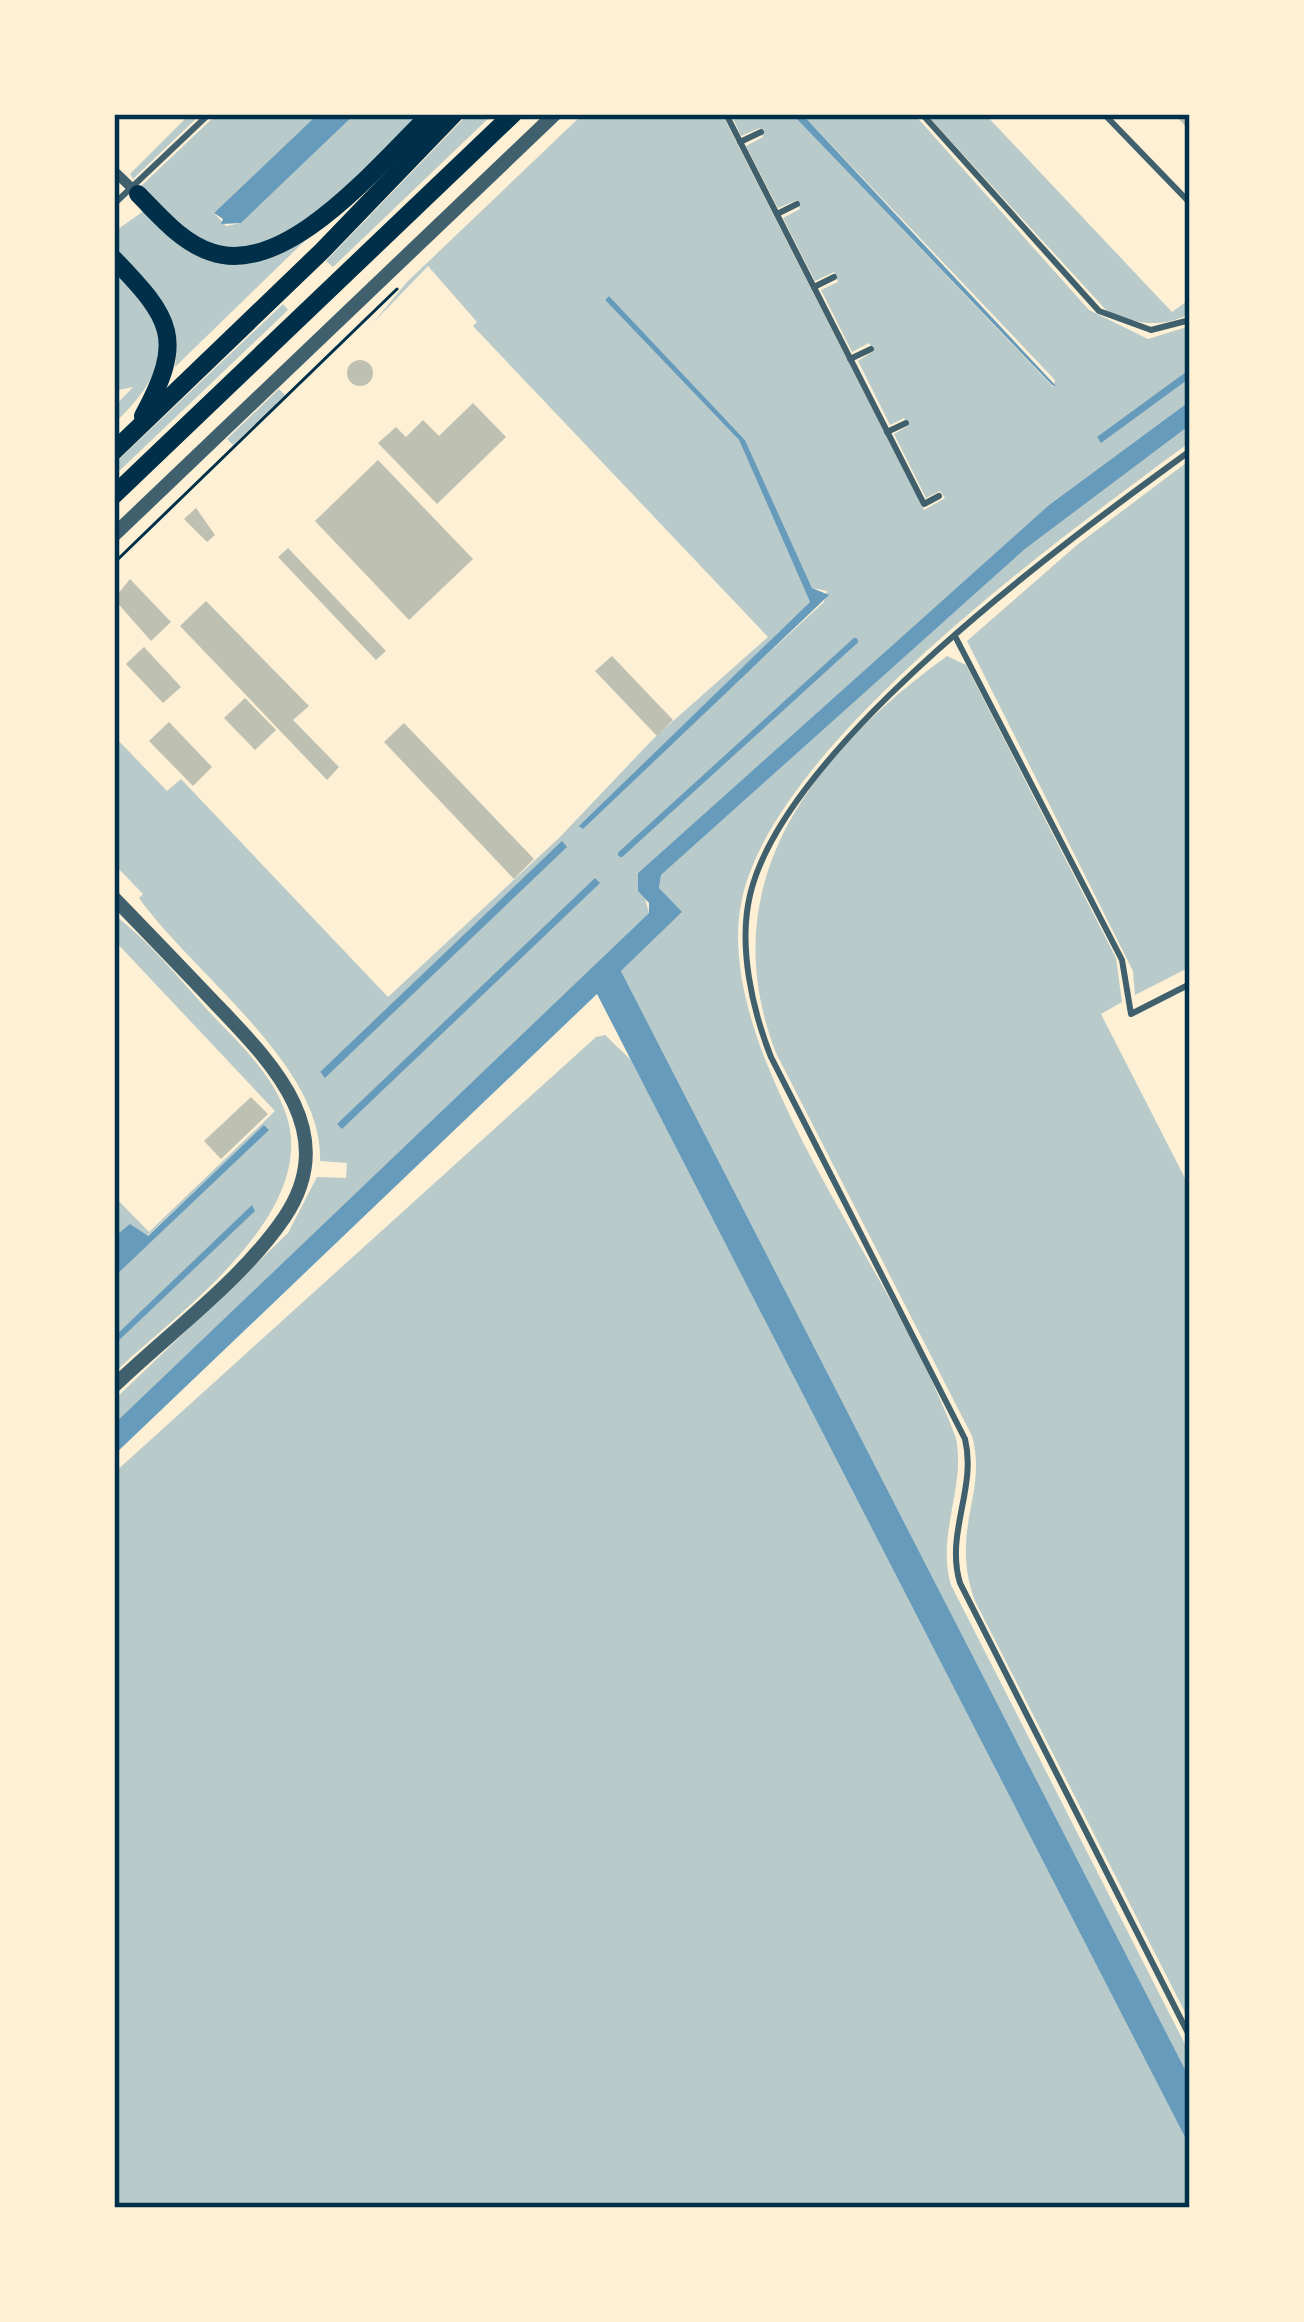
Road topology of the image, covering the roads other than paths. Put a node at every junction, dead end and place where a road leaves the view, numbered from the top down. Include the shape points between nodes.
1 (209, 114) edge
2 (431, 114) edge
3 (454, 114) edge
4 (514, 114) edge
5 (555, 114) edge
6 (726, 114) edge
7 (922, 114) edge
8 (1103, 114) edge
9 (761, 132) dead end
10 (740, 142) junction
11 (114, 171) edge
12 (135, 190) junction
13 (1190, 203) edge
14 (114, 204) edge
15 (797, 204) dead end
16 (777, 214) junction
17 (114, 259) edge
18 (834, 277) dead end
19 (814, 287) junction
20 (1190, 320) edge
21 (871, 349) dead end
22 (850, 359) junction
23 (906, 423) dead end
24 (135, 430) junction
25 (887, 432) junction
26 (114, 451) edge
27 (1190, 451) edge
28 (114, 495) edge
29 (939, 496) dead end
30 (114, 535) edge
31 (956, 638) junction
32 (114, 898) edge
33 (1190, 984) edge
34 (114, 1387) edge
35 (1190, 2037) edge

1 - 12 lane
2 - 12 highway via 305,230 262,254 201,248
3 - 24 highway
4 - 28 highway
5 - 30 street
6 - 10 lane
7 - 20 lane via 1093,306 1135,327
8 - 13 lane
9 - 10 lane
10 - 16 lane
11 - 12 street
12 - 14 lane
15 - 16 lane
16 - 19 lane
17 - 24 highway via 160,310 170,338 165,373
18 - 19 lane
19 - 22 lane
21 - 22 lane
22 - 25 lane
23 - 25 lane
24 - 26 highway
25 - 29 lane via 924,504
27 - 31 lane
31 - 33 lane via 1122,961 1131,1014
31 - 35 lane via 806,784 758,872 746,924 750,979 771,1057 965,1439 968,1472 953,1546 960,1583
32 - 34 street via 268,1060 299,1108 307,1149 297,1194 271,1235

